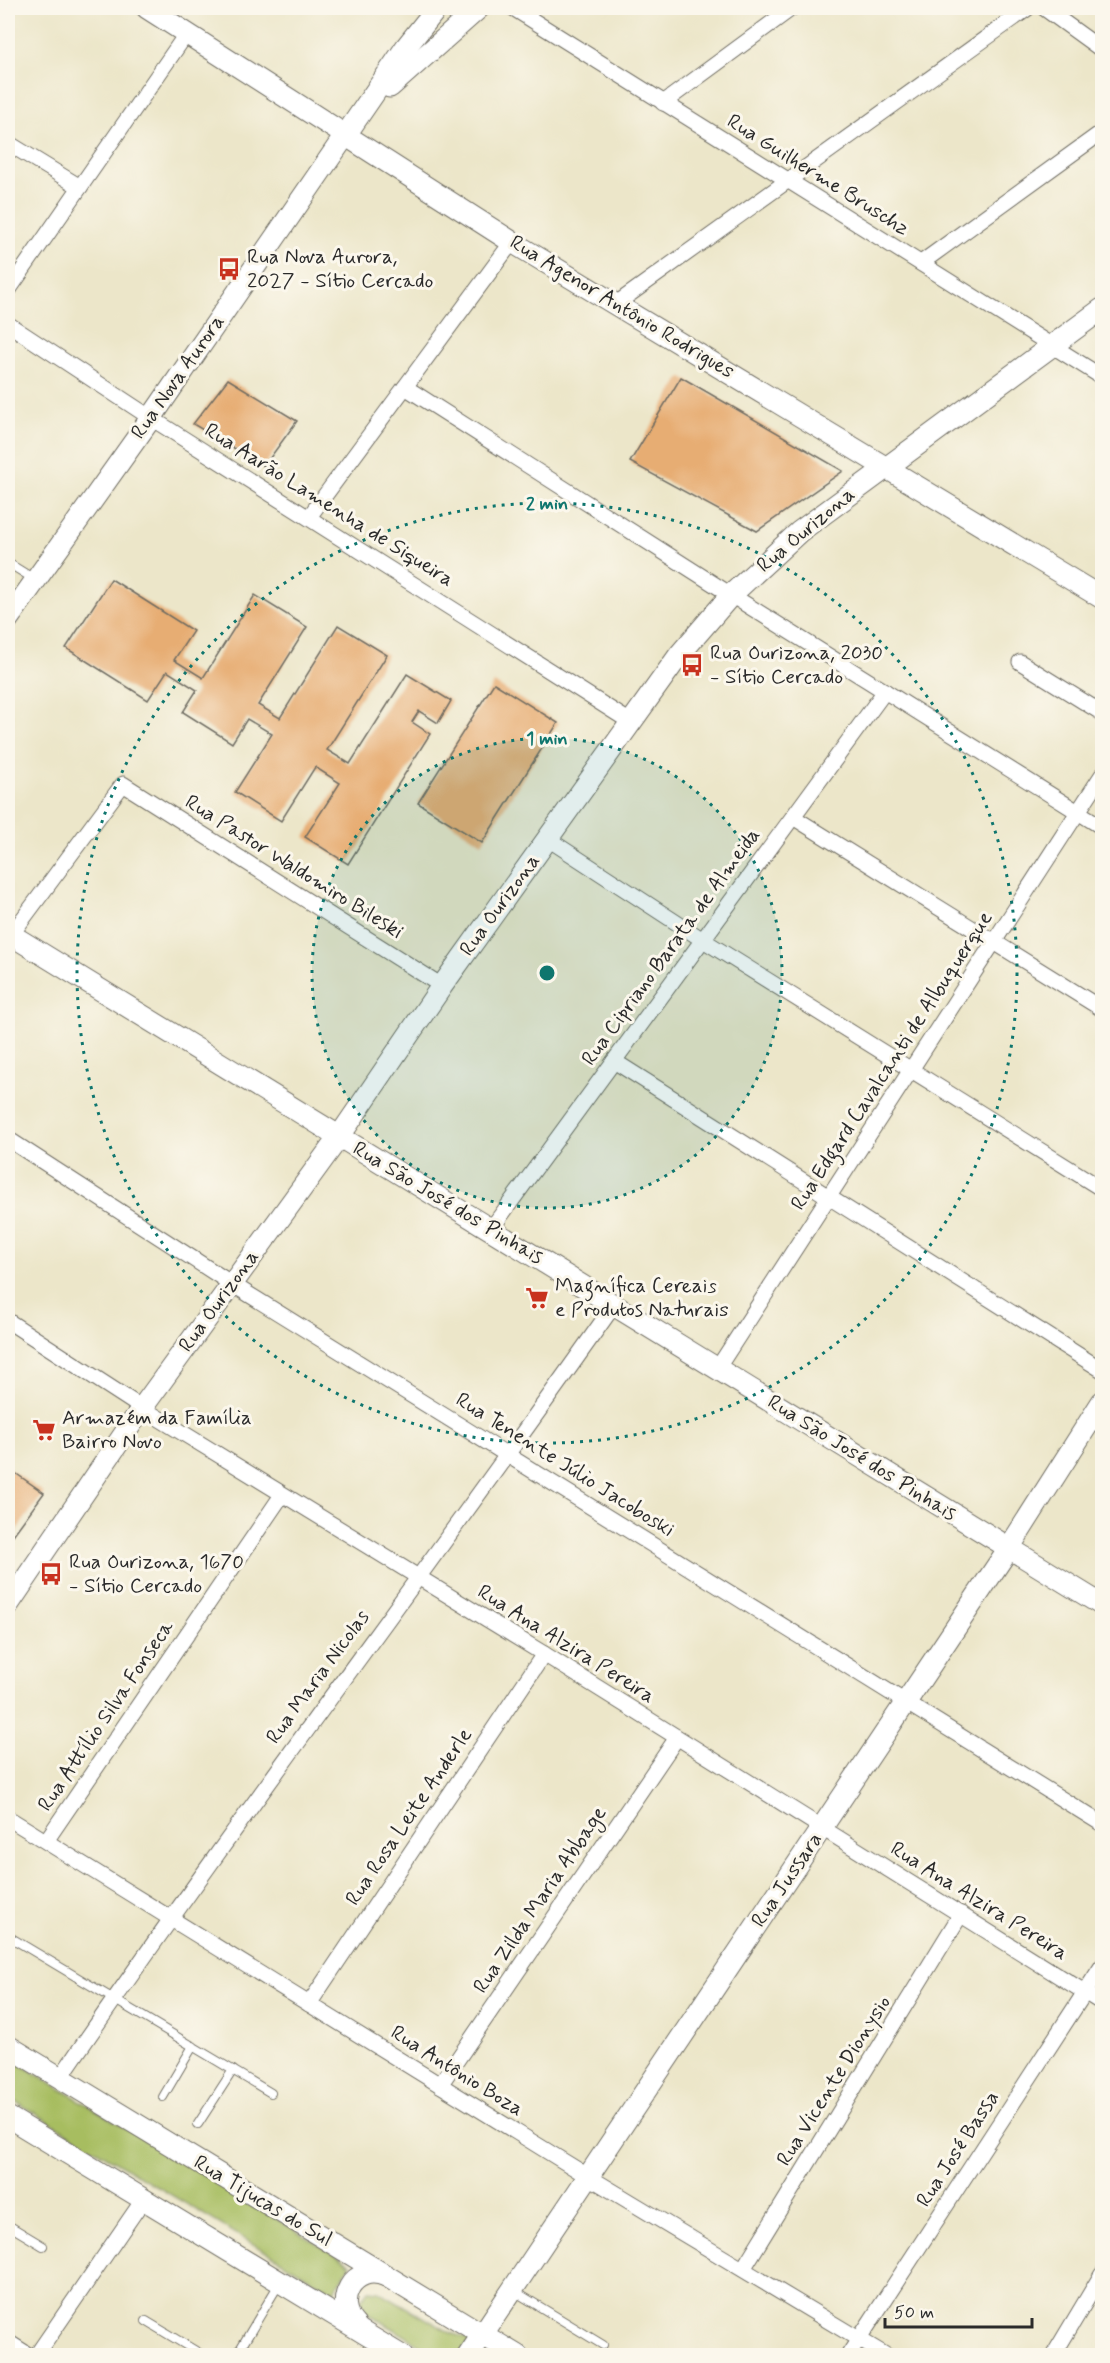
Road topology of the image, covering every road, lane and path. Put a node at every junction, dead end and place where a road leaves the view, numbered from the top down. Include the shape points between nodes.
1 (147, 8) edge
2 (436, 8) edge
3 (479, 8) edge
4 (513, 8) edge
5 (792, 8) edge
6 (1028, 8) edge
7 (1044, 8) edge
8 (187, 33) junction
9 (1102, 50) edge
10 (663, 103) junction
11 (1102, 132) edge
12 (346, 133) junction
13 (8, 143) edge
14 (788, 181) junction
15 (80, 187) junction
16 (512, 242) junction
17 (921, 263) junction
18 (8, 291) edge
19 (616, 304) junction
20 (1102, 309) edge
21 (8, 324) edge
22 (1052, 345) junction
23 (1102, 377) edge
24 (405, 387) junction
25 (151, 418) junction
26 (887, 466) junction
27 (309, 517) junction
28 (8, 563) edge
29 (35, 580) junction
30 (730, 595) junction
31 (1102, 598) edge
32 (8, 619) edge
33 (1020, 662) dead end
34 (885, 691) junction
35 (1102, 713) edge
36 (629, 721) junction
37 (1102, 775) edge
38 (1078, 812) junction
39 (793, 817) junction
40 (1102, 827) edge
41 (548, 839) junction
42 (8, 936) edge
43 (703, 940) junction
44 (994, 942) junction
45 (442, 986) junction
46 (1102, 1009) edge
47 (614, 1060) junction
48 (912, 1070) junction
49 (339, 1137) junction
50 (8, 1139) edge
51 (1102, 1189) edge
52 (828, 1198) junction
53 (491, 1229) junction
54 (232, 1284) junction
55 (614, 1305) junction
56 (8, 1321) edge
57 (717, 1369) junction
58 (1102, 1370) edge
59 (1102, 1402) edge
60 (142, 1408) junction
61 (509, 1455) junction
62 (282, 1495) junction
63 (1009, 1548) junction
64 (418, 1576) junction
65 (8, 1605) edge
66 (1102, 1605) edge
67 (544, 1654) junction
68 (907, 1701) junction
69 (676, 1738) junction
70 (8, 1818) edge
71 (1102, 1824) edge
72 (822, 1828) junction
73 (46, 1841) junction
74 (961, 1914) junction
75 (170, 1918) junction
76 (8, 1936) edge
77 (1102, 1966) edge
78 (1086, 1992) junction
79 (114, 1999) junction
80 (1102, 2003) edge
81 (309, 2004) junction
82 (8, 2046) edge
83 (193, 2046) junction
84 (233, 2070) junction
85 (60, 2078) junction
86 (440, 2085) junction
87 (271, 2093) dead end
88 (163, 2097) dead end
89 (8, 2117) edge
90 (198, 2124) dead end
91 (589, 2176) junction
92 (143, 2200) junction
93 (8, 2225) edge
94 (43, 2246) dead end
95 (743, 2269) junction
96 (1102, 2274) edge
97 (392, 2279) junction
98 (280, 2282) junction
99 (512, 2290) junction
100 (146, 2321) dead end
101 (358, 2328) junction
102 (483, 2334) junction
103 (860, 2338) junction
104 (8, 2342) edge
105 (603, 2345) dead end
106 (30, 2355) edge
107 (36, 2355) edge
108 (204, 2355) edge
109 (236, 2355) edge
110 (402, 2355) edge
111 (468, 2355) edge
112 (518, 2355) edge
113 (848, 2355) edge
114 (887, 2355) edge
115 (1053, 2355) edge

1 - 8 main road, Rua Agenor Antônio Rodrigues
2 - 12 main road, Rua Nova Aurora
3 - 12 main road, Rua Nova Aurora via 404,73
4 - 10 street, Rua Guilherme Bruschz
5 - 10 street
6 - 14 street
7 - 9 street
8 - 12 main road, Rua Agenor Antônio Rodrigues
8 - 15 street
10 - 14 street, Rua Guilherme Bruschz
11 - 17 street
12 - 16 main road, Rua Agenor Antônio Rodrigues
12 - 25 main road, Rua Nova Aurora
13 - 15 street
14 - 17 street, Rua Guilherme Bruschz
14 - 19 street
15 - 18 street
16 - 19 main road, Rua Agenor Antônio Rodrigues
16 - 24 street
17 - 22 street, Rua Guilherme Bruschz
19 - 26 main road, Rua Agenor Antônio Rodrigues
20 - 22 main road, Rua Ourizona
21 - 25 street, Rua Aarão Lamenha de Siqueira
22 - 23 street, Rua Guilherme Bruschz
22 - 26 main road, Rua Ourizona
24 - 27 street
24 - 30 street
25 - 27 street, Rua Aarão Lamenha de Siqueira
25 - 29 main road, Rua Nova Aurora
26 - 30 main road, Rua Ourizona via 799,532
26 - 31 main road, Rua Agenor Antônio Rodrigues
27 - 36 street, Rua Aarão Lamenha de Siqueira
28 - 29 lane
29 - 32 main road, Rua Nova Aurora
30 - 34 street
30 - 36 main road, Rua Ourizona
33 - 35 street
34 - 38 street
34 - 39 street, Rua Cipriano Barata de Almeida
36 - 41 main road, Rua Ourizona
37 - 38 street, Rua Edgard Cavalcanti de Albuquerque
38 - 40 street
38 - 44 street, Rua Edgard Cavalcanti de Albuquerque
39 - 43 street, Rua Cipriano Barata de Almeida
39 - 44 street
41 - 43 street
41 - 45 main road, Rua Ourizona
42 - 45 street, Rua Pastor Waldomiro Bileski via 123,784
42 - 49 main road, Rua São José dos Pinhais
43 - 47 street, Rua Cipriano Barata de Almeida
43 - 48 street
44 - 46 street
44 - 48 street, Rua Edgard Cavalcanti de Albuquerque
45 - 49 main road, Rua Ourizona
47 - 52 street
47 - 53 street, Rua Cipriano Barata de Almeida
48 - 51 street
48 - 52 street, Rua Edgard Cavalcanti de Albuquerque
49 - 53 main road, Rua São José dos Pinhais
49 - 54 main road, Rua Ourizona
50 - 54 street, Rua Tenente Júlio Jacoboski
52 - 57 street, Rua Edgard Cavalcanti de Albuquerque
52 - 58 street
53 - 55 main road, Rua São José dos Pinhais
54 - 60 main road, Rua Ourizona
54 - 61 street, Rua Tenente Júlio Jacoboski
55 - 57 main road, Rua São José dos Pinhais
55 - 61 street, Rua Maria Nicolas
56 - 60 street, Rua Ana Alzira Pereira
57 - 63 main road, Rua São José dos Pinhais
59 - 63 main road, Rua Jussara
60 - 62 street, Rua Ana Alzira Pereira
60 - 65 main road, Rua Ourizona
61 - 64 street, Rua Maria Nicolas
61 - 68 street, Rua Tenente Júlio Jacoboski
62 - 64 street, Rua Ana Alzira Pereira
62 - 73 street, Rua Attílio Silva Fonseca
63 - 66 main road, Rua São José dos Pinhais
63 - 68 main road, Rua Jussara
64 - 67 street, Rua Ana Alzira Pereira
64 - 75 street, Rua Maria Nicolas
67 - 69 street, Rua Ana Alzira Pereira
67 - 81 street, Rua Rosa Leite Anderle
68 - 71 street, Rua Tenente Júlio Jacoboski
68 - 72 main road, Rua Jussara
69 - 72 street, Rua Ana Alzira Pereira
69 - 86 street, Rua Zilda Maria Abbage
70 - 73 street, Rua Antônio Boza
72 - 74 street, Rua Ana Alzira Pereira
72 - 91 main road, Rua Jussara
73 - 75 street, Rua Antônio Boza
74 - 78 street, Rua Ana Alzira Pereira
74 - 95 street, Rua Vicente Dionysio
75 - 79 street, Rua Maria Nicolas
75 - 81 street, Rua Antônio Boza
76 - 79 lane
77 - 78 street, Rua José Bassa
78 - 80 street, Rua Ana Alzira Pereira
78 - 103 street, Rua José Bassa
79 - 83 lane
79 - 85 street, Rua Maria Nicolas
81 - 86 street, Rua Antônio Boza
82 - 85 main road, Rua Tijucas do Sul
83 - 84 lane
83 - 88 lane
84 - 87 lane
84 - 90 lane
85 - 97 main road, Rua Tijucas do Sul
86 - 91 street, Rua Antônio Boza
89 - 92 main road
91 - 95 street, Rua Antônio Boza
91 - 99 main road, Rua Jussara
92 - 98 main road
92 - 107 street
93 - 94 lane
95 - 103 street, Rua Antônio Boza
96 - 115 street
97 - 101 main road via 369,2274 349,2286 344,2309
97 - 102 main road, Rua Tijucas do Sul
98 - 101 main road
98 - 109 lane
99 - 102 main road, Rua Jussara
99 - 105 lane
100 - 108 lane
101 - 110 main road
102 - 111 main road, Rua Jussara
102 - 112 main road, Rua Tijucas do Sul
103 - 113 street, Rua José Bassa
103 - 114 street, Rua Antônio Boza
104 - 106 street

